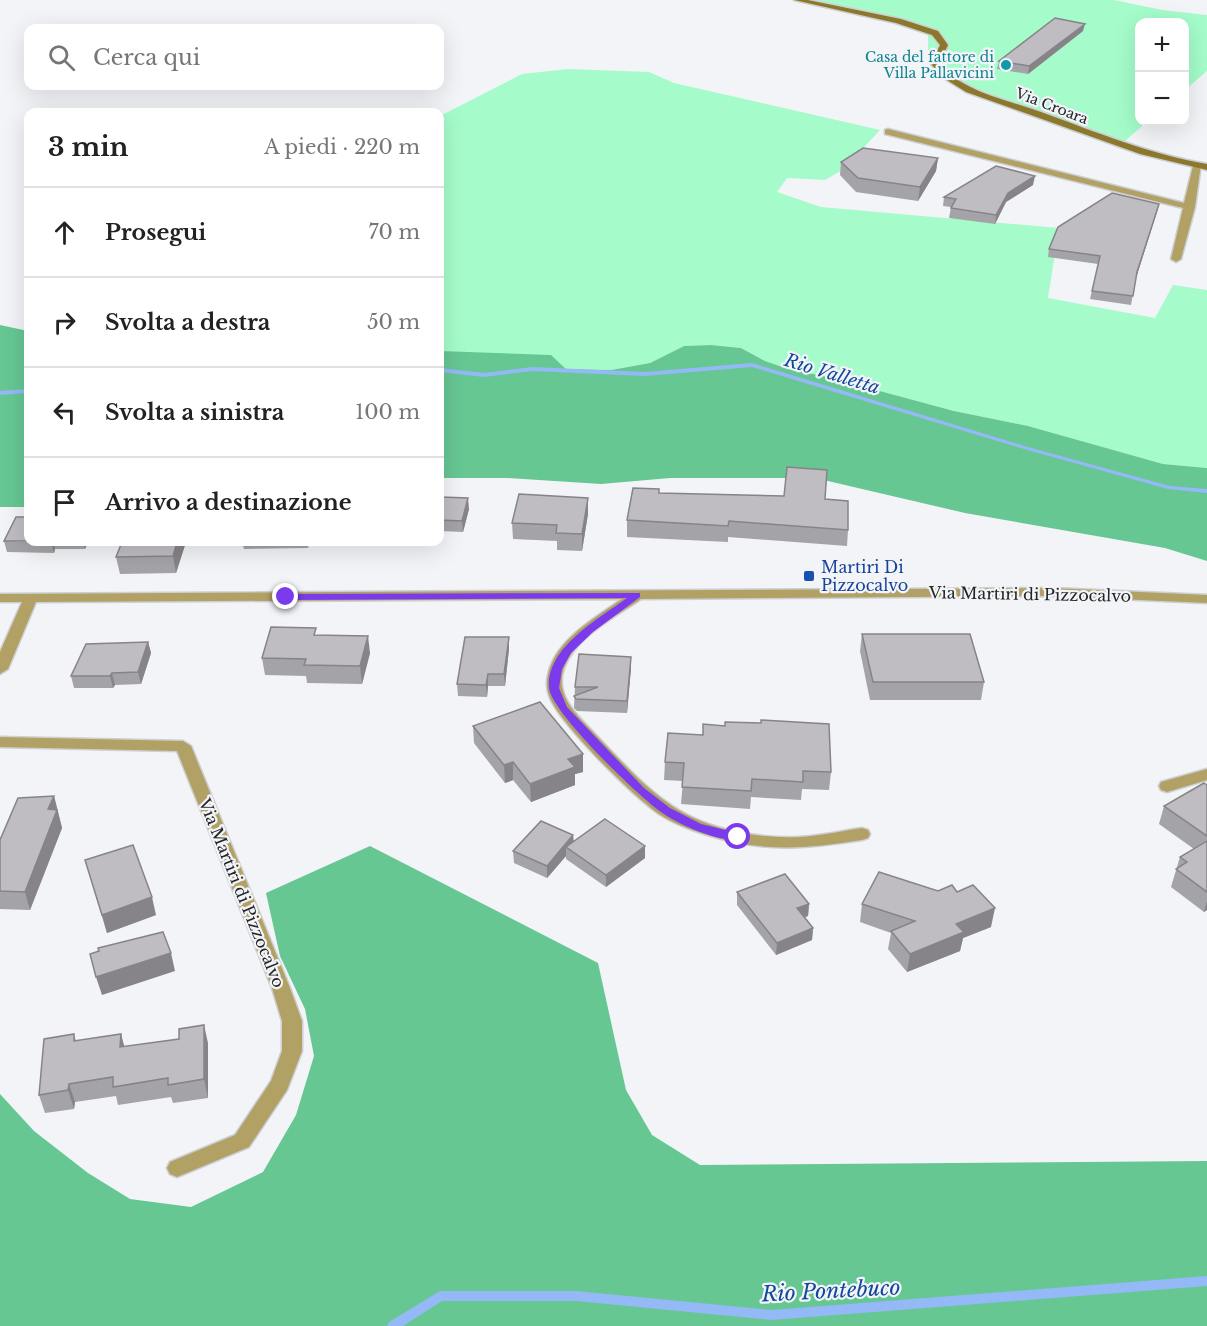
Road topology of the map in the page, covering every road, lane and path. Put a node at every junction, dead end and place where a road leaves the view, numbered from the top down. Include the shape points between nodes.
1 (798, 0) edge
2 (888, 132) dead end
3 (1203, 167) edge
4 (1190, 207) junction
5 (1176, 259) dead end
6 (637, 595) junction
7 (0, 598) edge
8 (31, 598) junction
9 (1207, 599) edge
10 (0, 669) edge
11 (0, 742) edge
12 (1207, 774) edge
13 (1167, 786) dead end
14 (862, 834) dead end
15 (177, 1168) dead end

1 - 3 street, Via Croara via 934,33 944,45 935,64 944,76 965,88 1117,145
2 - 4 street
3 - 4 street, Via Croara
4 - 5 street, Via Croara
6 - 8 street, Via Martiri di Pizzocalvo
6 - 9 street, Via Martiri di Pizzocalvo via 1052,592
6 - 14 street via 567,652 557,669 554,688 562,708 641,791 666,811 698,828 797,843
7 - 8 street, Via Martiri di Pizzocalvo
8 - 10 street
11 - 15 street, Via Martiri di Pizzocalvo via 183,746 281,988 291,1021 292,1051 280,1084 242,1141
12 - 13 street

